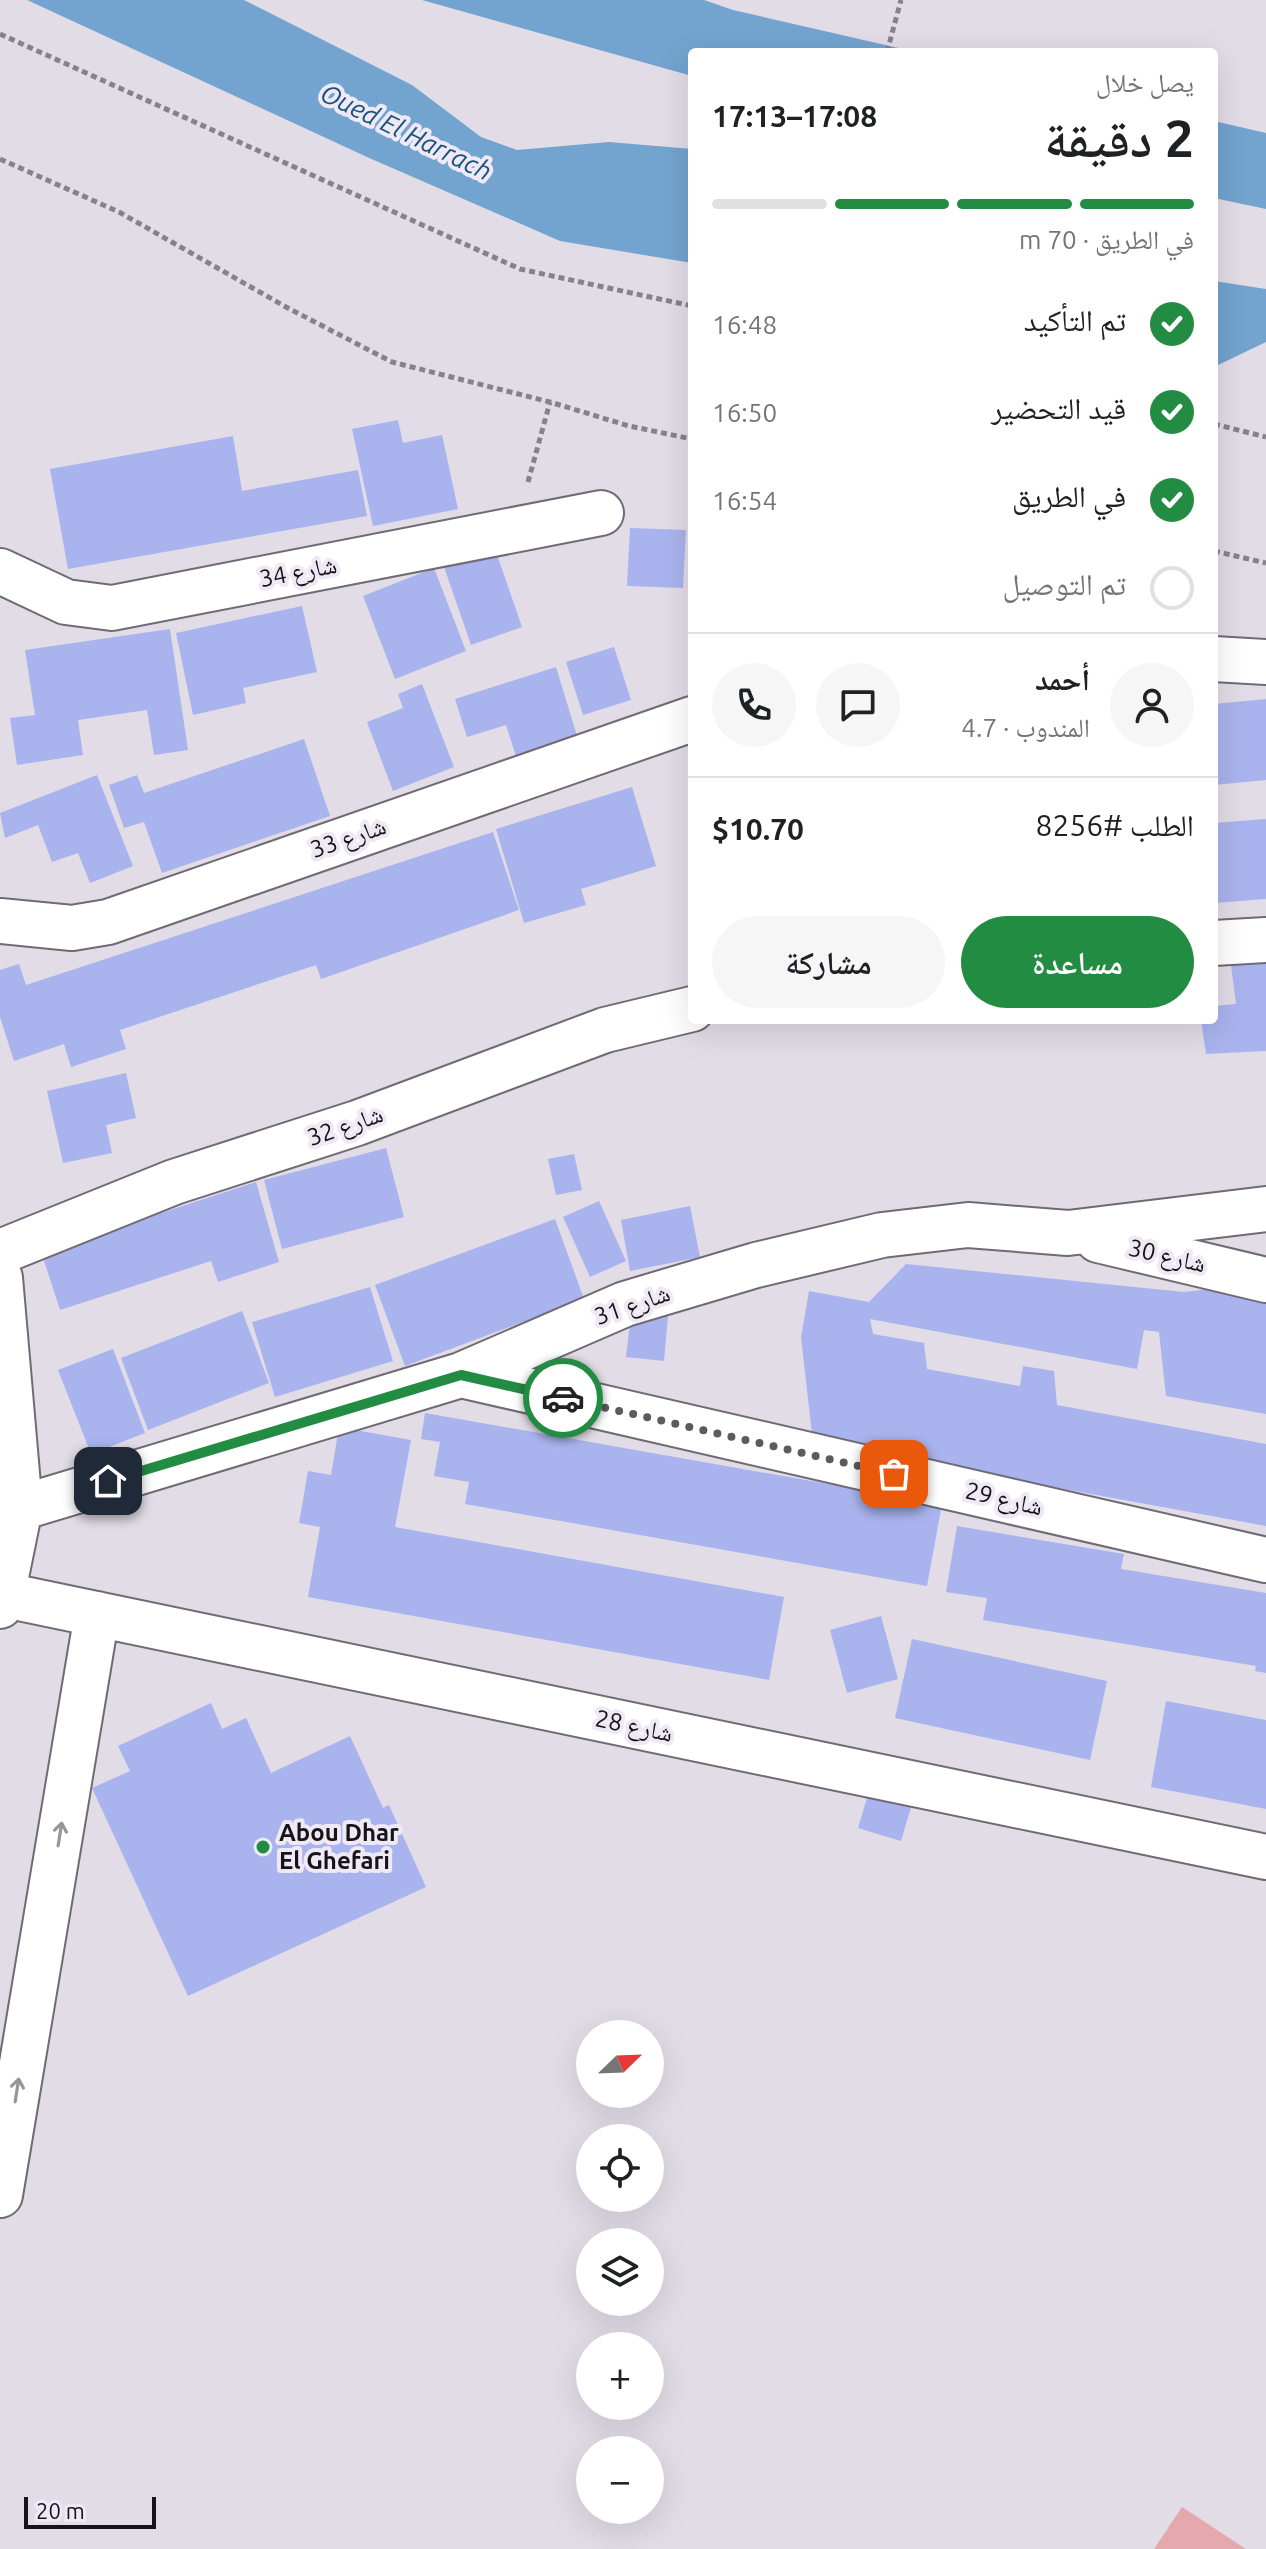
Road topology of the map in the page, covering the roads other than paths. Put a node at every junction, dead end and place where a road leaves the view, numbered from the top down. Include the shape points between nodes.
1 (601, 513) dead end
2 (0, 571) edge
3 (1218, 659) edge
4 (1266, 662) edge
5 (688, 720) edge
6 (0, 921) edge
7 (1266, 940) edge
8 (1218, 943) edge
9 (688, 1010) edge
10 (1266, 1209) edge
11 (1068, 1233) junction
12 (0, 1252) edge
13 (0, 1278) edge
14 (1266, 1280) edge
15 (461, 1375) junction
16 (20, 1508) junction
17 (1266, 1560) edge
18 (1, 1598) edge
19 (97, 1614) junction
20 (1266, 1857) edge
21 (0, 2195) edge

1 - 2 street, شارع 34 via 112,608 66,602
3 - 4 street
5 - 6 street, شارع 33 via 108,922 72,928
7 - 8 street
9 - 12 street, شارع 32 via 605,1030 357,1123 174,1182
10 - 11 street, شارع 31
11 - 14 street, شارع 30
11 - 15 street, شارع 31 via 968,1225 882,1235 625,1304
13 - 16 street
15 - 16 street, شارع 31
15 - 17 street, شارع 29
16 - 18 street
18 - 19 street, شارع 28
19 - 20 street, شارع 28
21 -> 19 street

